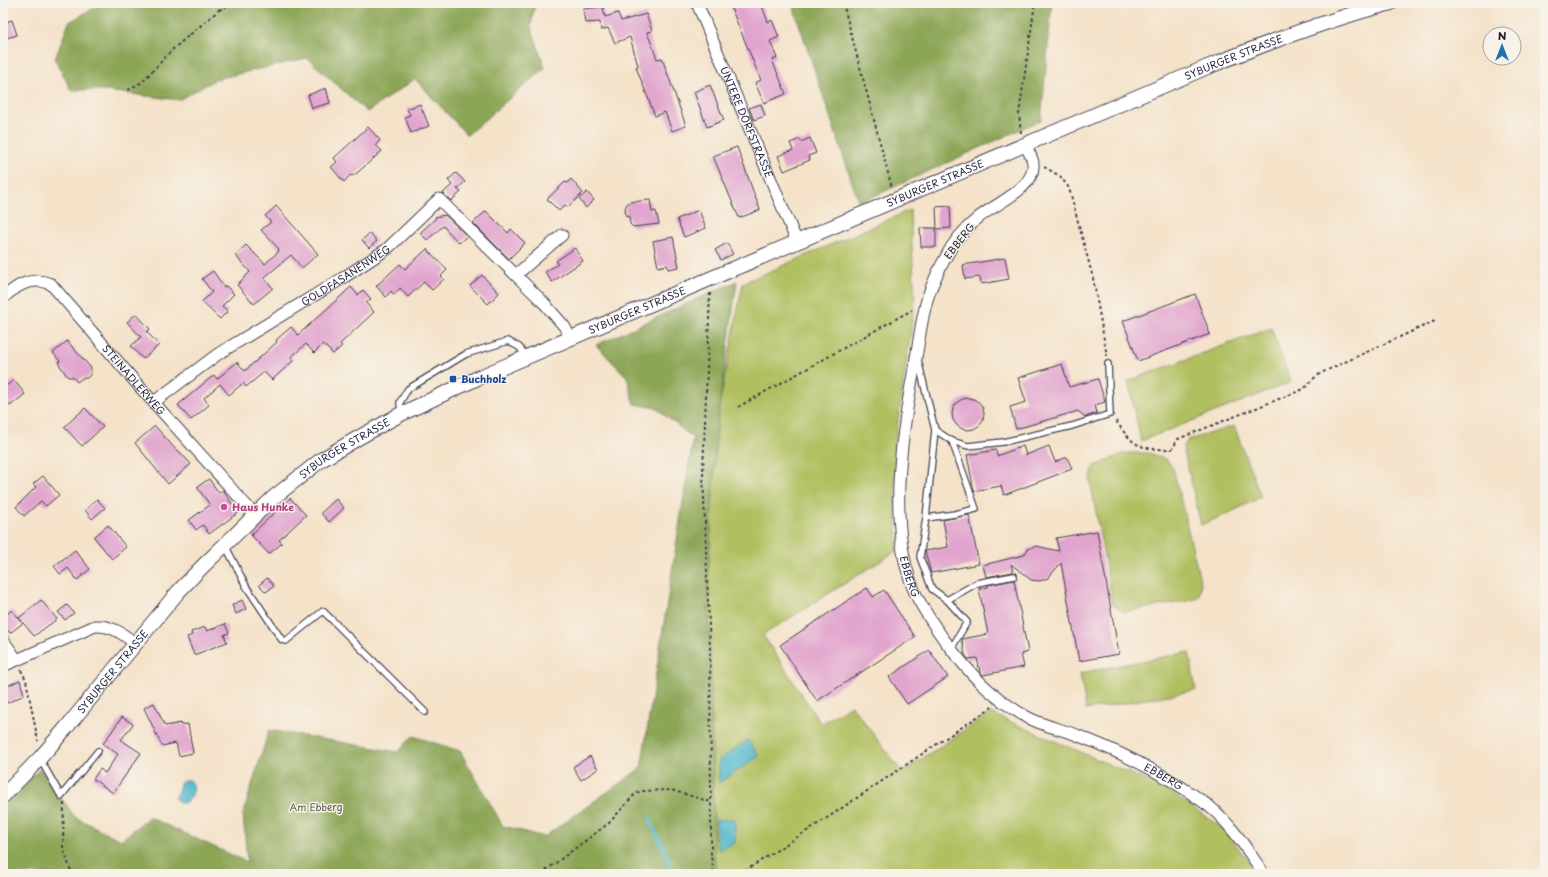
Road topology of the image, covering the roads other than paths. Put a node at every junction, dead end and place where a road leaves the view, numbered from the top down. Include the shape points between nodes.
1 (696, 3) edge
2 (1391, 3) edge
3 (1025, 145) junction
4 (562, 235) dead end
5 (797, 242) junction
6 (517, 274) junction
7 (3, 298) edge
8 (571, 338) junction
9 (917, 354) junction
10 (527, 357) junction
11 (1108, 364) road end
12 (154, 402) junction
13 (401, 414) junction
14 (935, 430) junction
15 (952, 440) junction
16 (255, 515) junction
17 (926, 518) junction
18 (224, 545) junction
19 (1014, 576) dead end
20 (947, 600) junction
21 (3, 640) edge
22 (136, 644) junction
23 (951, 649) junction
24 (16, 660) junction
25 (3, 666) edge
26 (425, 712) dead end
27 (98, 751) dead end
28 (40, 758) junction
29 (3, 796) edge
30 (1264, 874) edge

1 - 5 street, UNTERE DORFSTRASSE
2 - 3 street, SYBURGER STRASSE via 1254,48
3 - 5 street, SYBURGER STRASSE
3 - 9 street, EBBERG via 1033,164 1032,172 1020,190 979,217 948,252 925,308
4 - 6 street
5 - 8 street, SYBURGER STRASSE
6 - 8 street, GOLDFASANENWEG via 564,326
6 - 12 street, GOLDFASANENWEG via 439,199 387,249 218,354
7 - 12 street, STEINADLERWEG via 25,283 42,280 51,284
8 - 10 street, SYBURGER STRASSE
9 - 14 lane
9 - 23 street, EBBERG via 900,457 900,524 910,580 927,614
10 - 13 street, SYBURGER STRASSE
10 - 13 lane via 519,347 508,341 466,354 408,389 400,402
11 - 15 lane via 1110,414 1003,442 968,446
12 - 16 street, STEINADLERWEG
13 - 16 street, SYBURGER STRASSE via 322,460 298,477
14 - 15 lane
14 - 17 lane
15 - 17 lane via 976,509
16 - 18 street, SYBURGER STRASSE
17 - 20 lane via 920,556 932,590
18 - 22 street, SYBURGER STRASSE via 178,592
18 - 26 lane via 246,586 282,640 286,641 323,611
19 - 20 lane via 978,583
20 - 23 lane via 967,622
21 - 24 street
22 - 24 street via 105,625 95,626
22 - 28 street, SYBURGER STRASSE
23 - 30 street, EBBERG via 974,678 1001,700 1034,720 1077,735 1124,756 1189,792 1223,819
24 - 25 street
27 - 28 lane via 61,796
28 - 29 street, SYBURGER STRASSE

